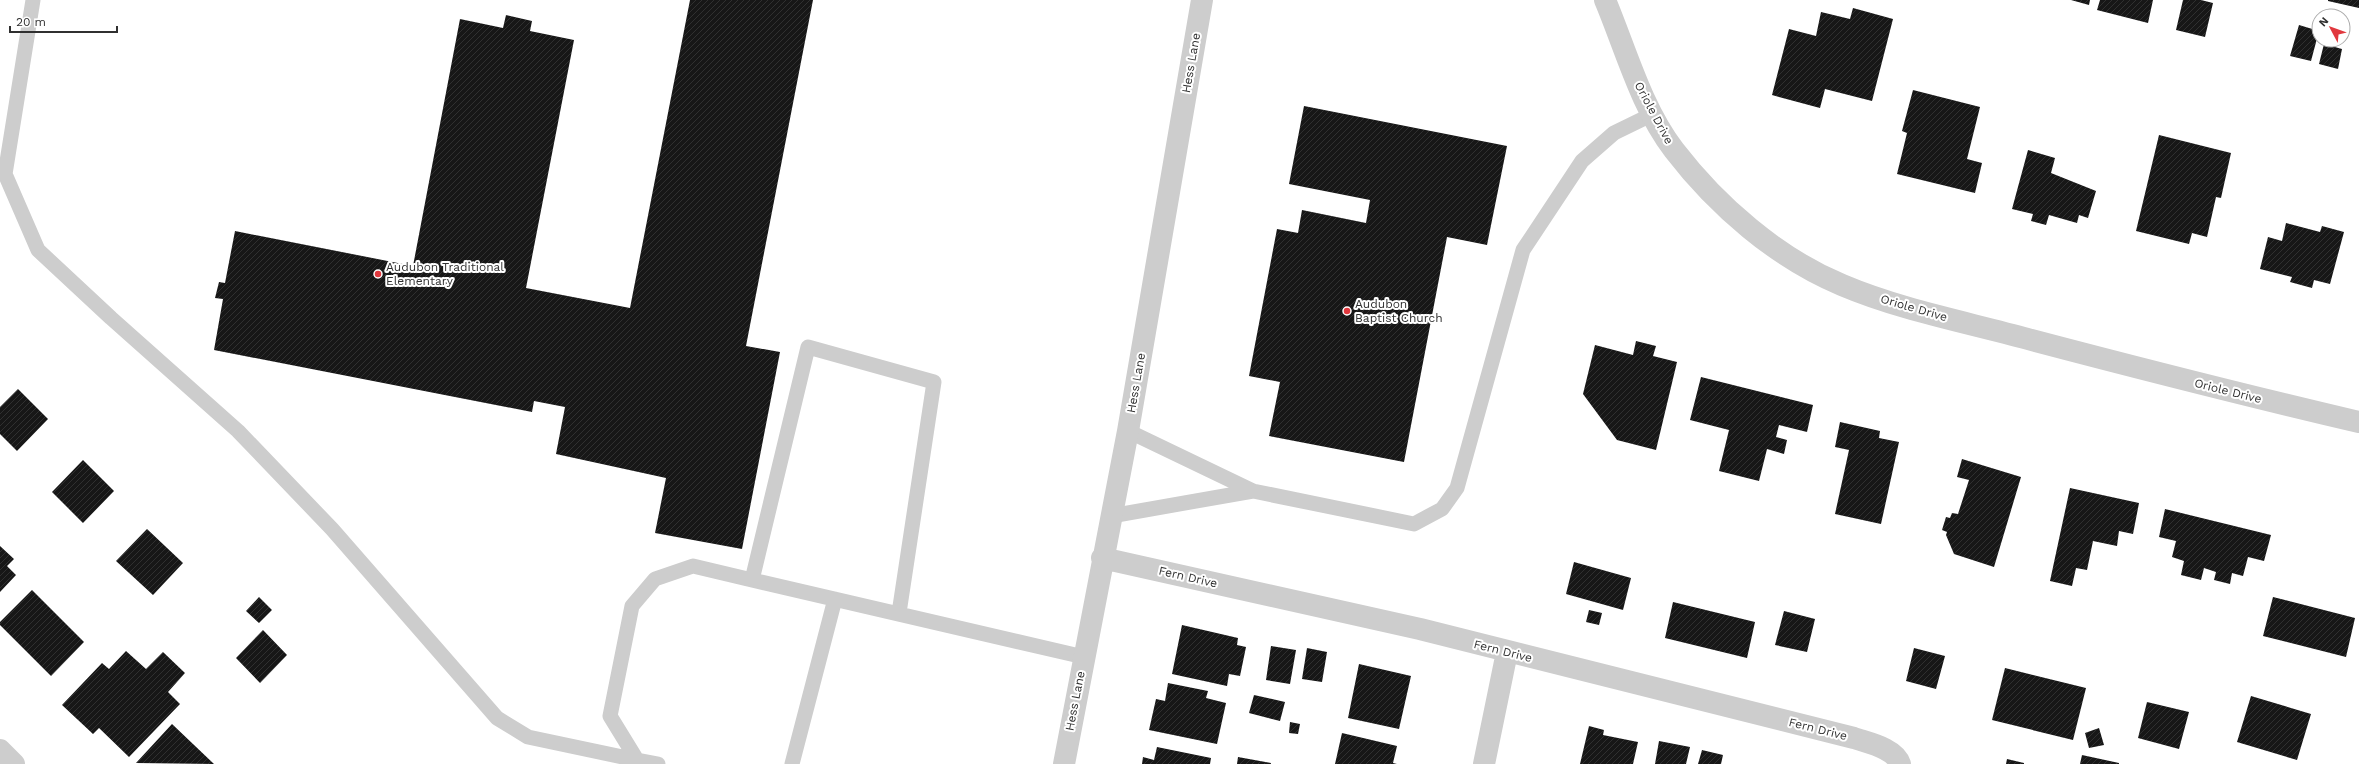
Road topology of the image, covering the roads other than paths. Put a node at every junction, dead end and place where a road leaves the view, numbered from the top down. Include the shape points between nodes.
1 (33, 0) edge
2 (1202, 0) edge
3 (1605, 0) edge
4 (1653, 114) junction
5 (2359, 422) edge
6 (1128, 431) junction
7 (1253, 491) junction
8 (1111, 516) junction
9 (1102, 558) junction
10 (752, 580) junction
11 (835, 599) junction
12 (899, 613) junction
13 (1507, 652) junction
14 (1084, 657) junction
15 (0, 750) edge
16 (637, 760) junction
17 (1899, 762) edge
18 (14, 764) edge
19 (658, 764) edge
20 (792, 764) edge
21 (1064, 764) edge
22 (1484, 764) edge

1 - 16 lane via 5,174 38,250 238,431 332,529 497,718 528,737
2 - 6 street, Hess Lane
3 - 4 street, Oriole Drive via 1644,99
4 - 5 street, Oriole Drive via 1673,149 1706,188 1764,239 1841,285 1911,308 2214,388
4 - 7 lane via 1614,133 1582,161 1523,250 1458,488 1442,509 1414,524
6 - 7 lane
6 - 8 street, Hess Lane
7 - 8 lane
8 - 9 street, Hess Lane
9 - 13 street, Fern Drive via 1420,629
9 - 14 street, Hess Lane
10 - 11 lane
10 - 12 lane via 808,346 934,382
10 - 16 lane via 693,566 655,579 632,606 610,716
11 - 12 lane
11 - 20 lane
12 - 14 lane
13 - 17 street, Fern Drive via 1854,738 1891,752
13 - 22 street
14 - 21 street, Hess Lane
15 - 18 street
16 - 19 lane

